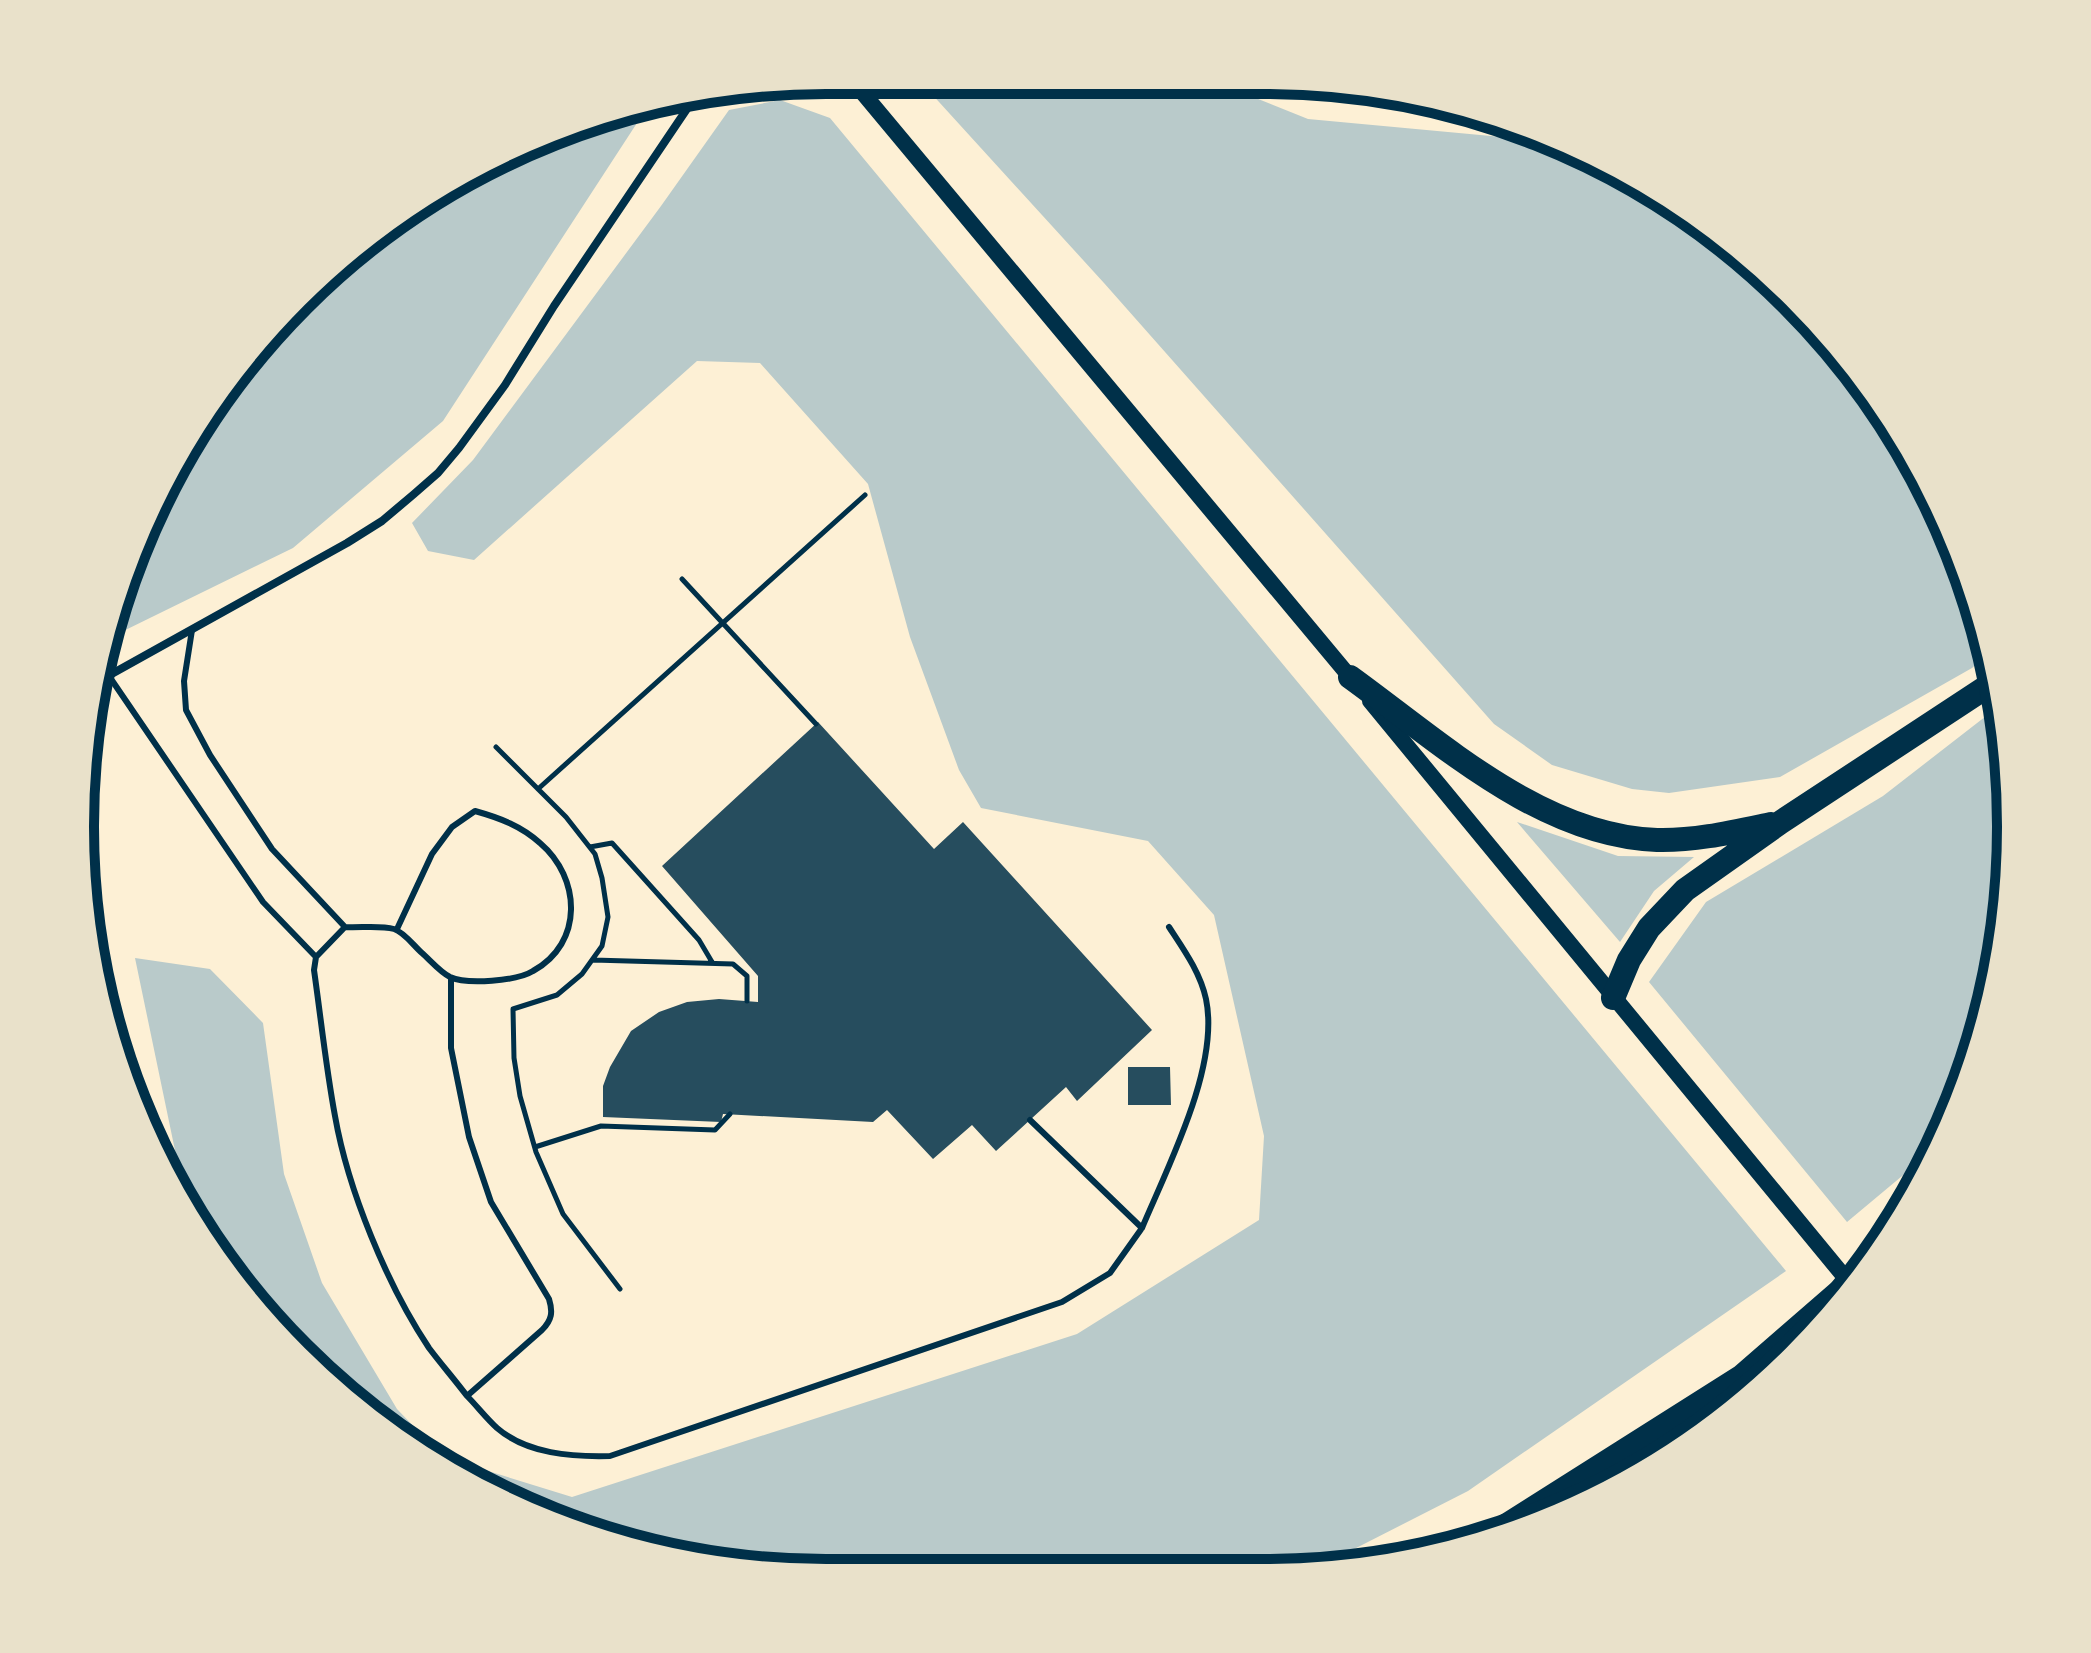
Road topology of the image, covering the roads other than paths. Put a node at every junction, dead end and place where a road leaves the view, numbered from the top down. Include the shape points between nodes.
1 (864, 94) edge
2 (688, 107) edge
3 (192, 630) junction
4 (110, 675) edge
5 (110, 677) edge
6 (1350, 677) junction
7 (1984, 689) edge
8 (1781, 822) junction
9 (345, 927) junction
10 (1169, 927) dead end
11 (397, 929) junction
12 (316, 957) junction
13 (451, 978) junction
14 (1613, 998) junction
15 (1030, 1120) dead end
16 (1142, 1228) junction
17 (1843, 1275) edge
18 (1795, 1330) edge
19 (1741, 1377) junction
20 (467, 1396) junction
21 (1712, 1406) edge
22 (1537, 1506) edge

1 - 6 main road
2 - 3 street via 490,407 438,473 382,521
3 - 4 street
3 - 9 lane via 184,681 186,710 272,849
5 - 12 lane via 263,902
6 - 8 highway via 1505,789 1552,815 1605,832 1655,840 1692,839
6 - 14 main road
7 - 8 highway
8 - 14 highway via 1685,890 1649,928
9 - 11 lane
9 - 12 lane
10 - 16 lane via 1196,970 1210,1028 1188,1117
11 - 13 lane
11 - 13 lane via 432,854 452,827 475,811 509,821 540,842 558,861 570,890 571,922 565,939 544,964 516,979
12 - 20 lane via 335,1118 355,1191 402,1300
13 - 20 lane via 451,1048 469,1137 491,1202 552,1310 550,1322
14 - 17 main road
15 - 16 lane
16 - 20 lane via 1110,1273 1062,1302 610,1456 573,1457 529,1446 499,1430
18 - 19 highway
19 - 21 highway
19 - 22 highway

